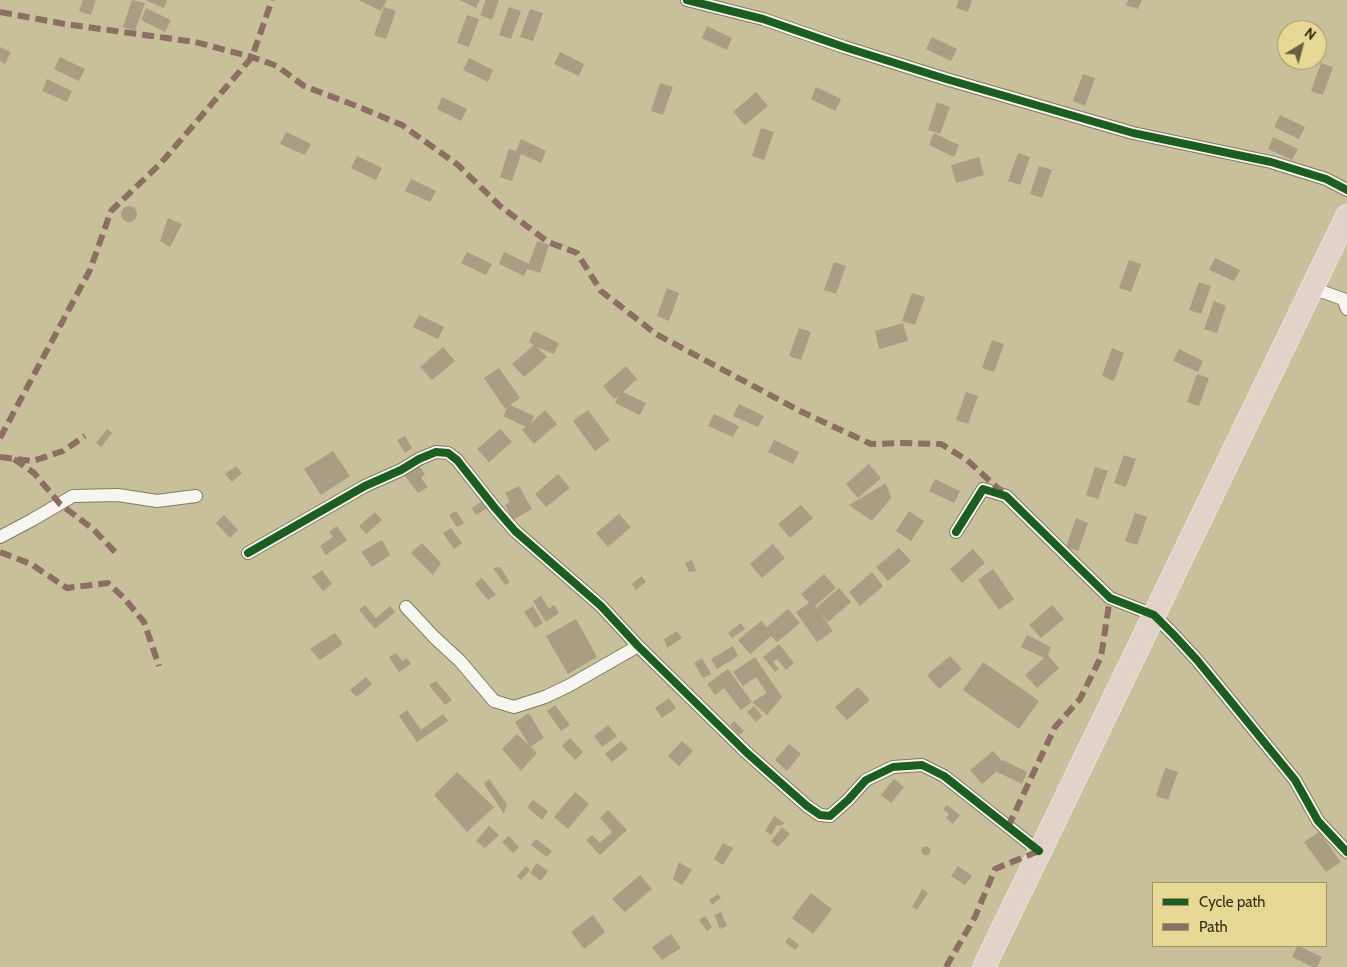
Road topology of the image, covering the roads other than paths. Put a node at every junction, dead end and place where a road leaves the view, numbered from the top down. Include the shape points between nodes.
1 (687, 0) edge
2 (1347, 190) edge
3 (1347, 216) edge
4 (1312, 288) junction
5 (1347, 309) edge
6 (196, 496) dead end
7 (956, 532) dead end
8 (0, 536) edge
9 (248, 553) dead end
10 (406, 607) dead end
11 (1154, 615) junction
12 (638, 646) junction
13 (1040, 851) junction
14 (1347, 852) edge
15 (984, 967) edge

1 - 2 street via 763,19 946,79 1133,133 1270,162
3 - 4 highway
4 - 5 street via 1343,299
4 - 11 highway
6 - 8 street via 157,501 118,495 73,496
7 - 11 street via 983,489 1006,496 1110,598
9 - 12 street via 419,459 436,452 448,453 515,531 601,606
10 - 12 street via 460,661 494,701 514,707 546,697
11 - 13 highway
11 - 14 street via 1197,660 1295,780 1318,821
12 - 13 street via 747,753 820,815 830,816 866,780 893,767 922,765 944,776
13 - 15 highway

